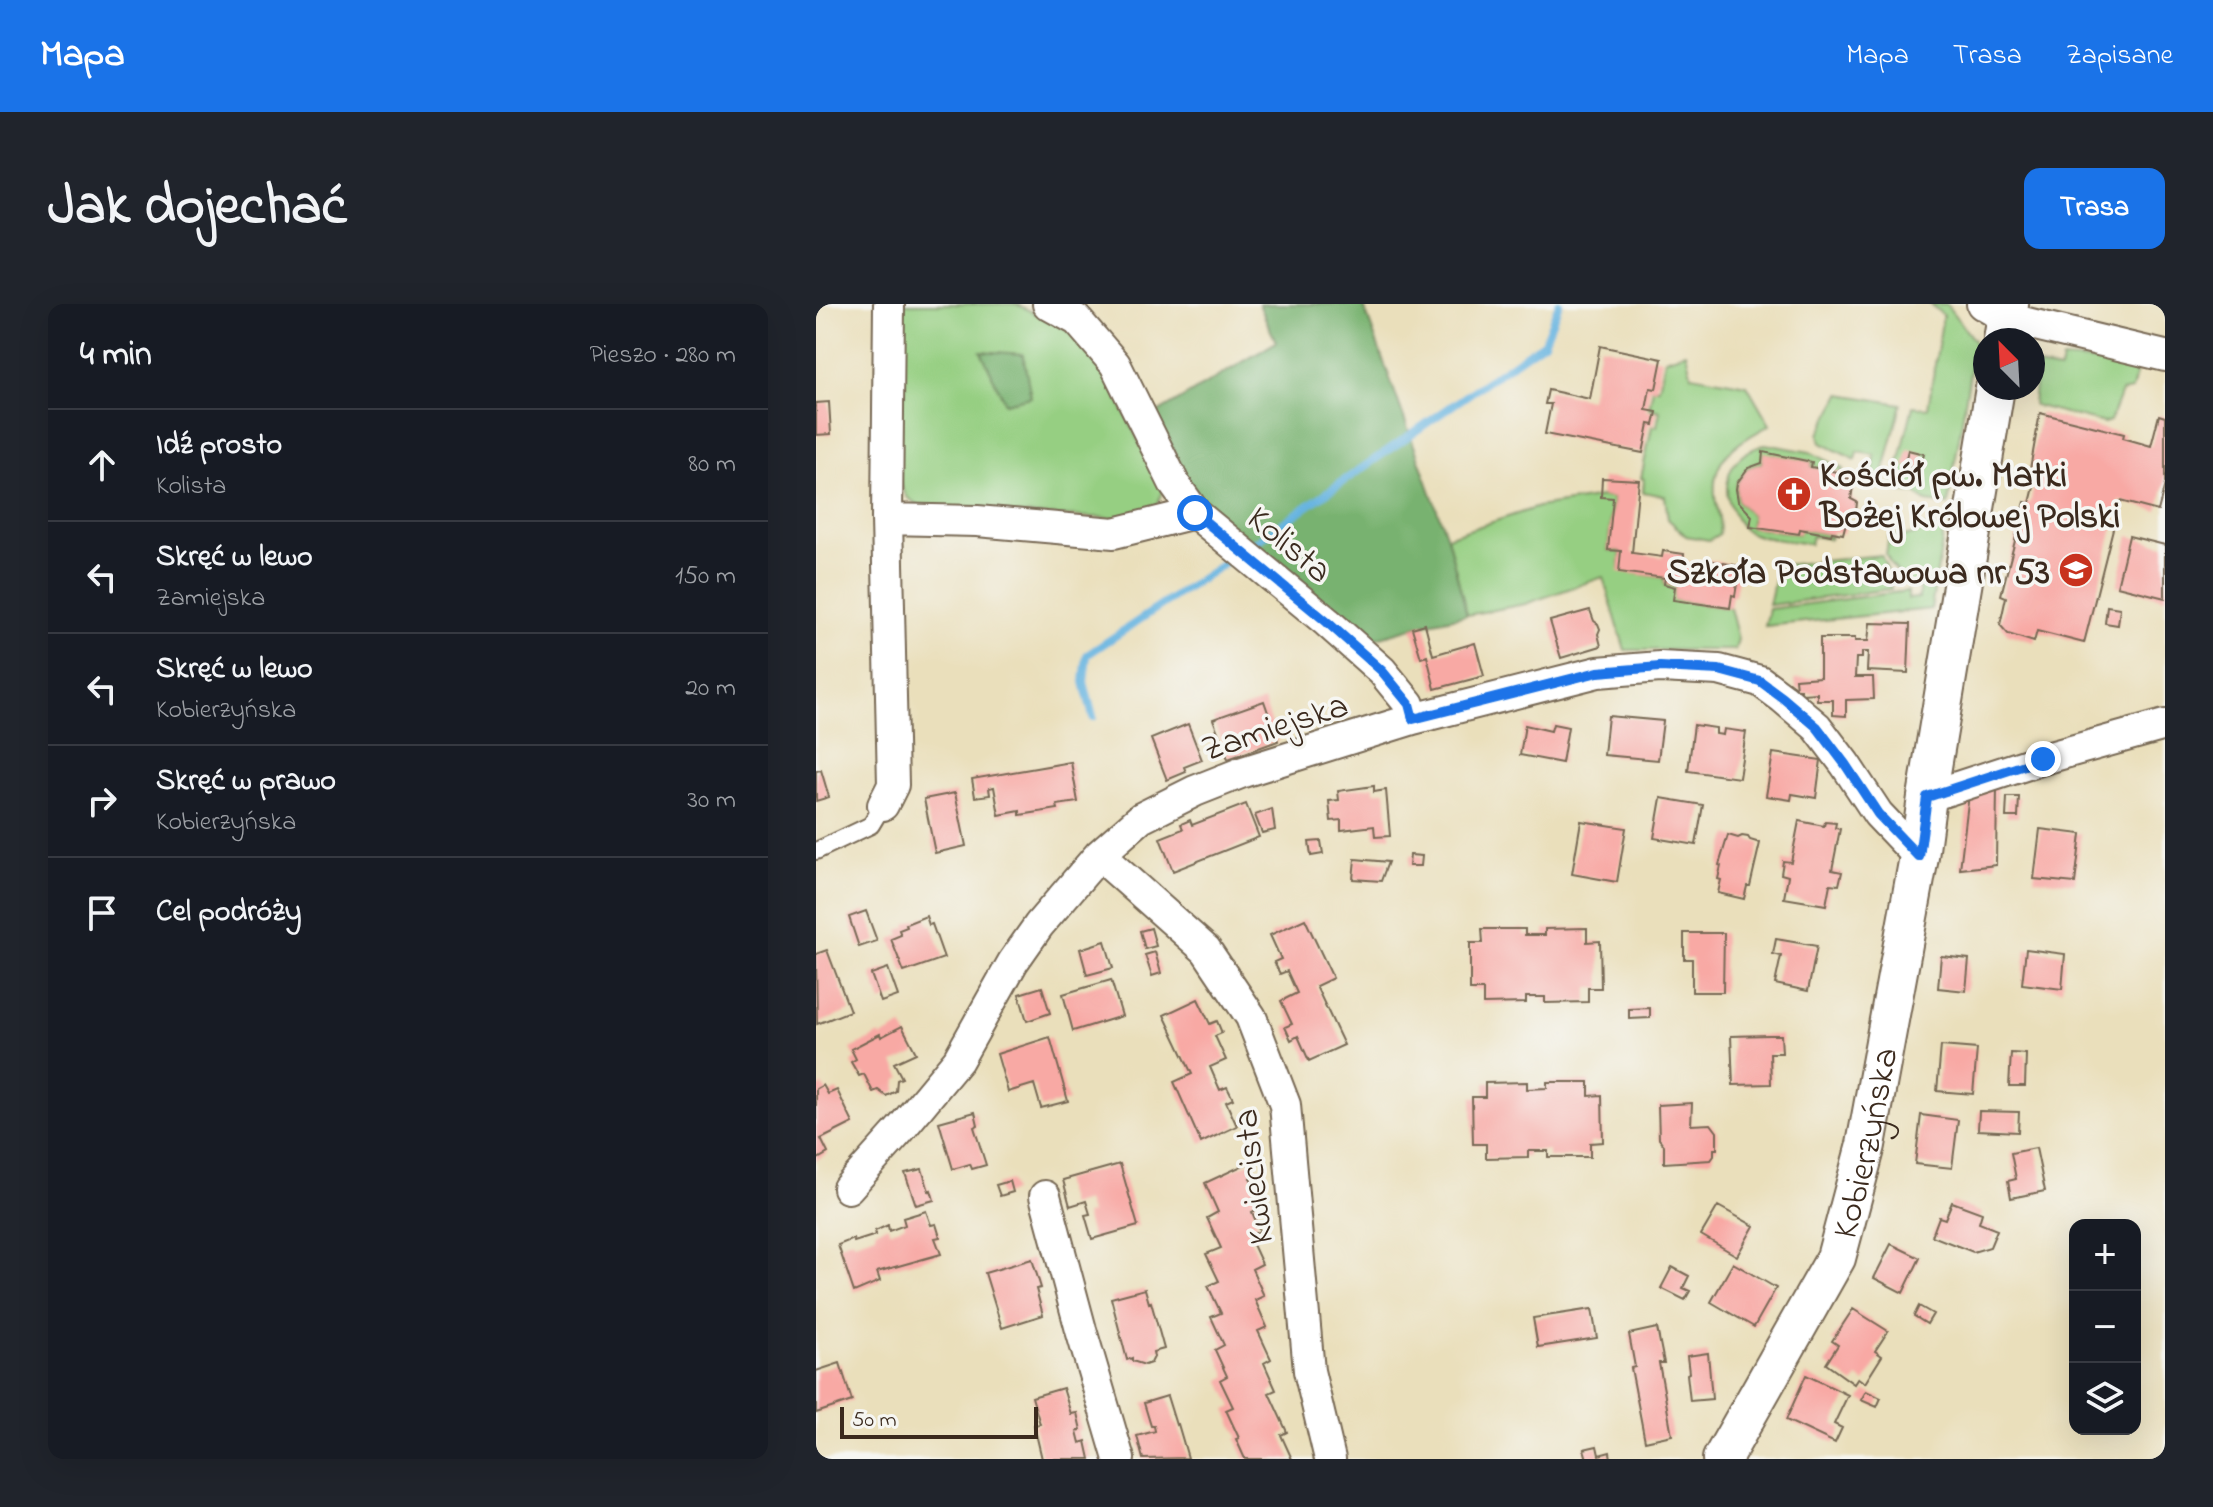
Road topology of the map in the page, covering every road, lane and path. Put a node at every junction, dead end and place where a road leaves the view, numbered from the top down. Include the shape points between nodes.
1 (889, 304) edge
2 (1048, 304) edge
3 (2000, 317) edge
4 (2165, 356) edge
5 (1993, 400) edge
6 (1195, 513) junction
7 (887, 519) junction
8 (1413, 719) junction
9 (2165, 725) edge
10 (1927, 797) junction
11 (883, 805) joint
12 (816, 851) edge
13 (1099, 855) junction
14 (1919, 857) junction
15 (848, 1188) dead end
16 (1045, 1196) dead end
17 (1119, 1459) edge
18 (1330, 1459) edge
19 (1722, 1459) edge

1 - 7 street
2 - 6 street, Kolista via 1077,320 1115,364 1175,485
3 - 4 street
5 - 10 street, Kobierzyńska
6 - 7 street via 1114,533
6 - 8 street, Kolista via 1382,671 1409,704
7 - 11 street via 893,785
8 - 13 street, Zamiejska via 1195,791 1141,818
8 - 14 street, Zamiejska via 1598,672 1719,670 1760,681 1817,727 1878,814
9 - 10 street
10 - 14 street, Kobierzyńska
11 - 12 lane via 871,825
13 - 15 street, Zamiejska via 1013,962 958,1060
13 - 18 street, Kwiecista via 1206,950 1251,1017 1263,1046 1285,1105 1309,1371
14 - 19 street, Kobierzyńska via 1866,1145 1836,1258
16 - 17 street

